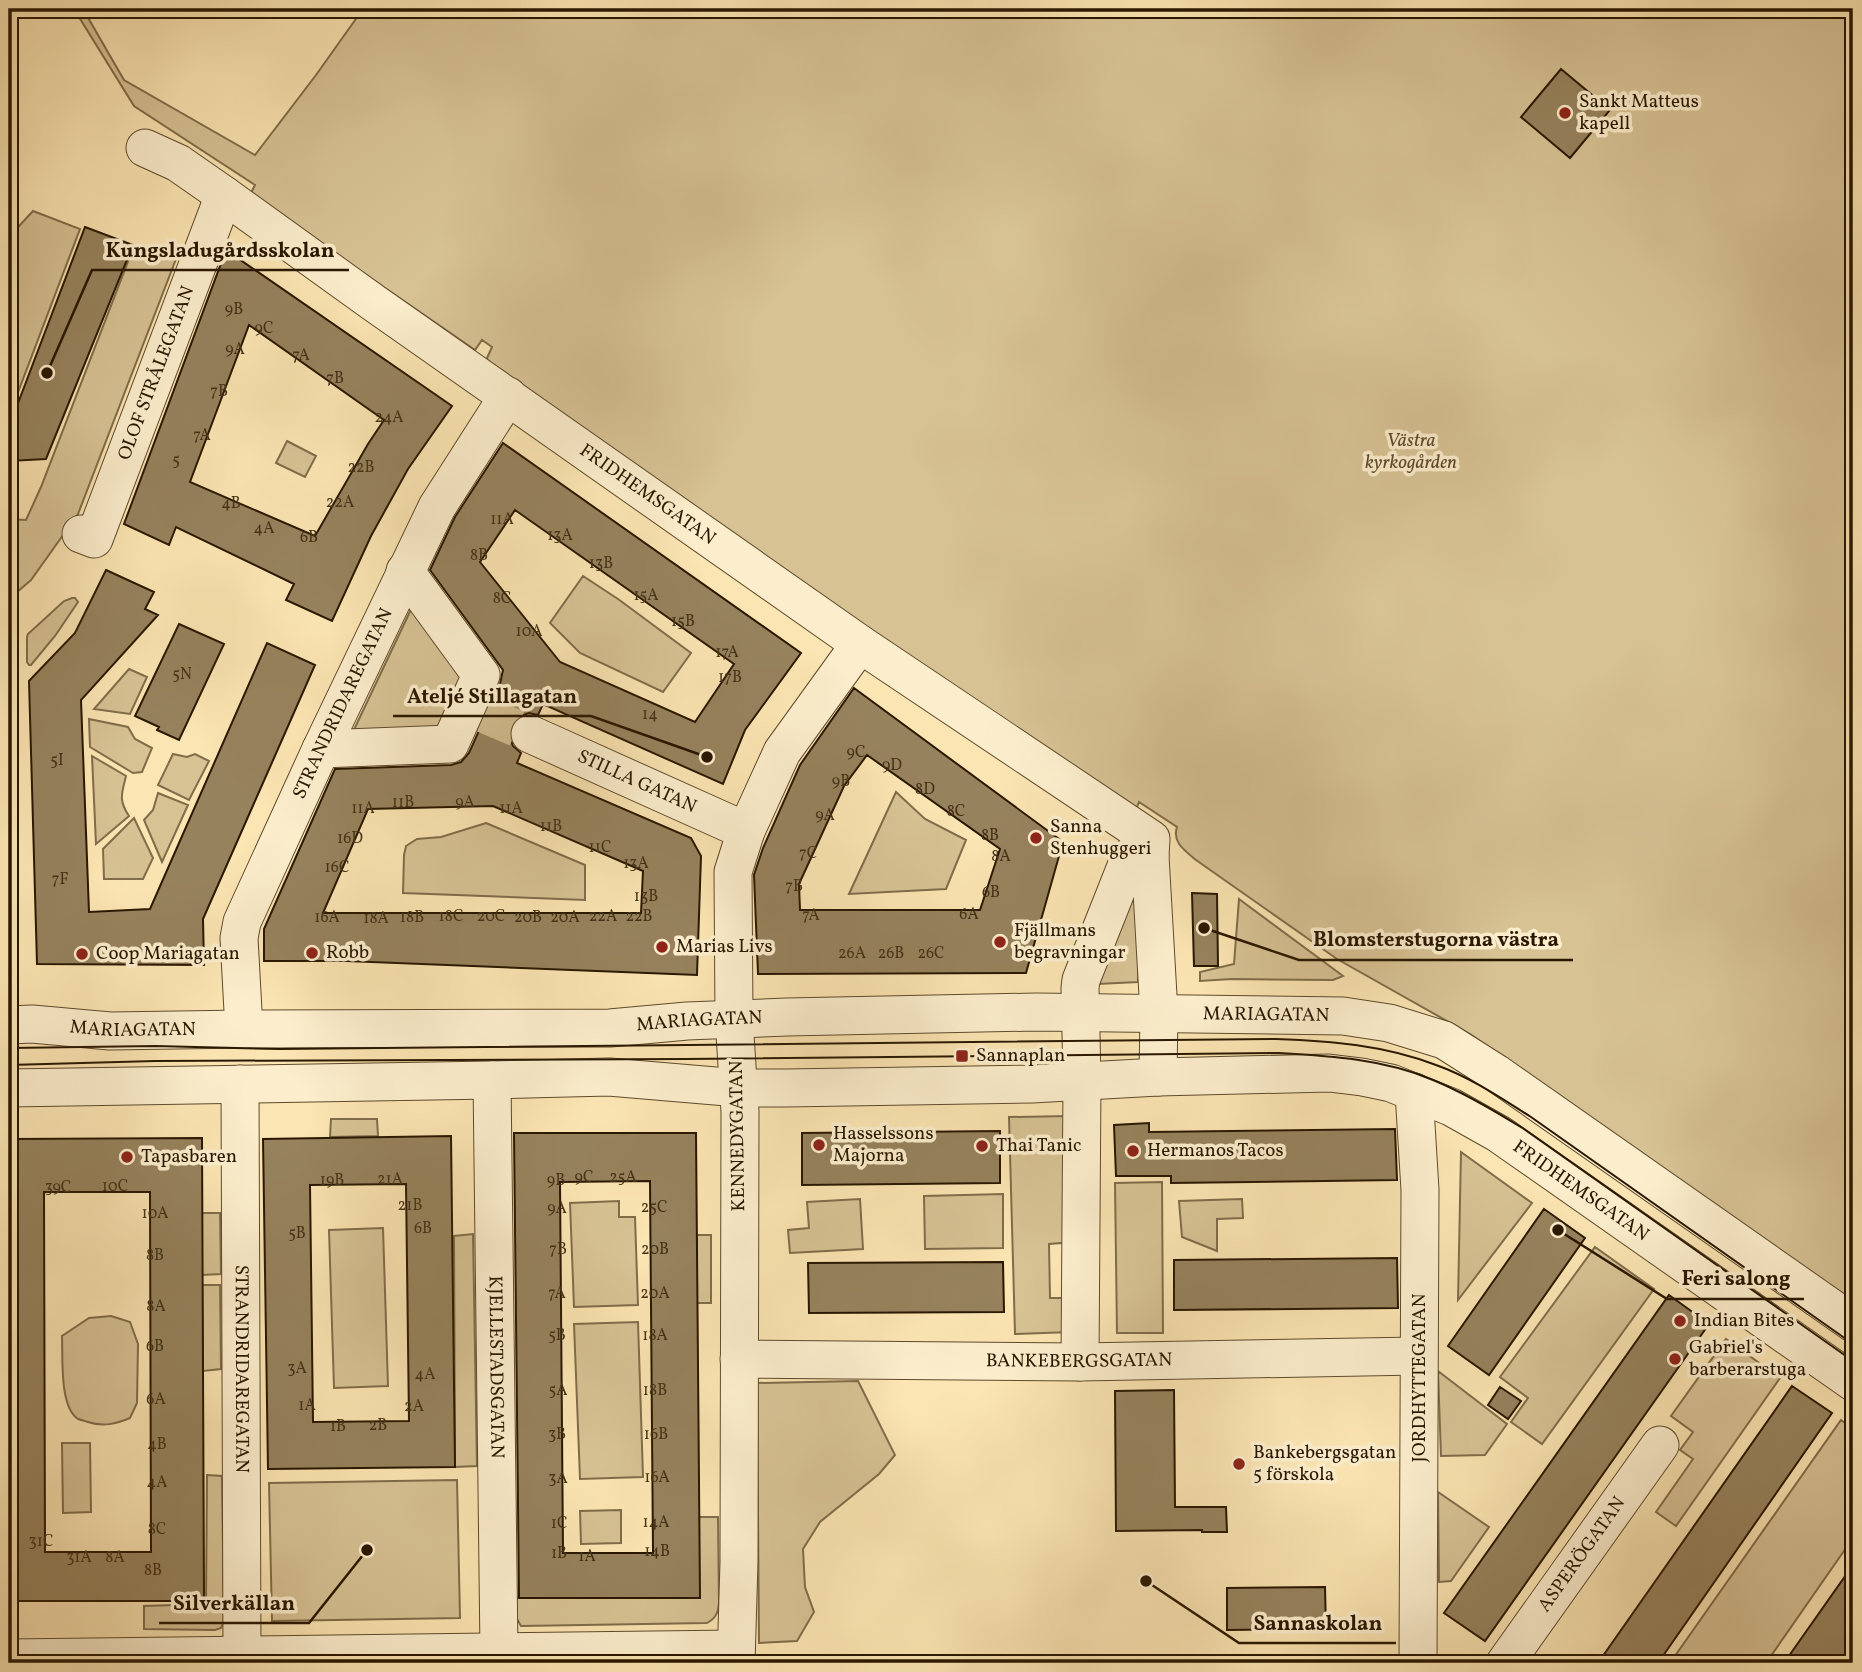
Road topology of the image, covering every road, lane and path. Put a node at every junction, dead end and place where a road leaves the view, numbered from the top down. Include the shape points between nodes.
1 (145, 148) dead end
2 (224, 195) junction
3 (509, 396) junction
4 (81, 534) dead end
5 (405, 571) junction
6 (860, 644) junction
7 (530, 734) tunnel mouth
8 (321, 749) junction
9 (746, 831) junction
10 (1151, 848) junction
11 (1080, 1012) junction
12 (1159, 1013) junction
13 (734, 1019) junction
14 (9, 1025) edge
15 (244, 1029) junction
16 (1158, 1077) junction
17 (492, 1080) junction
18 (1082, 1082) junction
19 (240, 1084) junction
20 (9, 1088) edge
21 (739, 1088) junction
22 (1414, 1092) junction
23 (1853, 1324) edge
24 (1419, 1356) junction
25 (739, 1359) junction
26 (1080, 1362) junction
27 (1853, 1382) edge
28 (1660, 1445) dead end
29 (499, 1652) junction
30 (242, 1655) junction
31 (736, 1656) edge
32 (9, 1658) edge
33 (363, 1658) edge
34 (1419, 1663) edge
35 (1505, 1663) edge

1 - 2 street, FRIDHEMSGATAN via 178,163
2 - 3 street, FRIDHEMSGATAN
2 - 4 street, OLOF STRÅLEGATAN via 94,539
3 - 5 street, STRANDRIDAREGATAN via 437,507
3 - 6 street, FRIDHEMSGATAN
5 - 8 street, STRANDRIDAREGATAN
5 - 8 street via 481,675 475,711 450,744
6 - 9 street, KENNEDYGATAN via 782,752
6 - 10 street, FRIDHEMSGATAN
7 - 9 street, STILLA GATAN
8 - 15 street, STRANDRIDAREGATAN via 242,922
9 - 13 street, KENNEDYGATAN via 733,872
10 - 11 street via 1132,855 1127,864 1081,980
10 - 12 street
11 - 12 street, MARIAGATAN
11 - 13 street, MARIAGATAN
11 - 18 street
12 - 16 street
12 - 23 street, MARIAGATAN via 1343,1016 1389,1023 1444,1040
13 - 15 street, MARIAGATAN via 610,1028
13 - 21 street, KENNEDYGATAN
14 - 15 street, MARIAGATAN via 110,1031
16 - 18 street
16 - 22 street, FRIDHEMSGATAN via 1329,1073 1391,1083
17 - 19 street
17 - 21 street via 610,1077
17 - 29 street, KJELLESTADSGATAN
18 - 21 street
18 - 26 street
19 - 20 street
19 - 30 street, STRANDRIDAREGATAN
21 - 25 street, KENNEDYGATAN
22 - 24 street, JORDHYTTEGATAN via 1420,1190
22 - 27 street, FRIDHEMSGATAN via 1499,1134
24 - 26 street, BANKEBERGSGATAN
24 - 34 street, JORDHYTTEGATAN
25 - 26 street, BANKEBERGSGATAN
25 - 31 street, KENNEDYGATAN
28 - 35 street, ASPERÖGATAN
29 - 31 street
29 - 33 street
30 - 32 street
30 - 33 street

